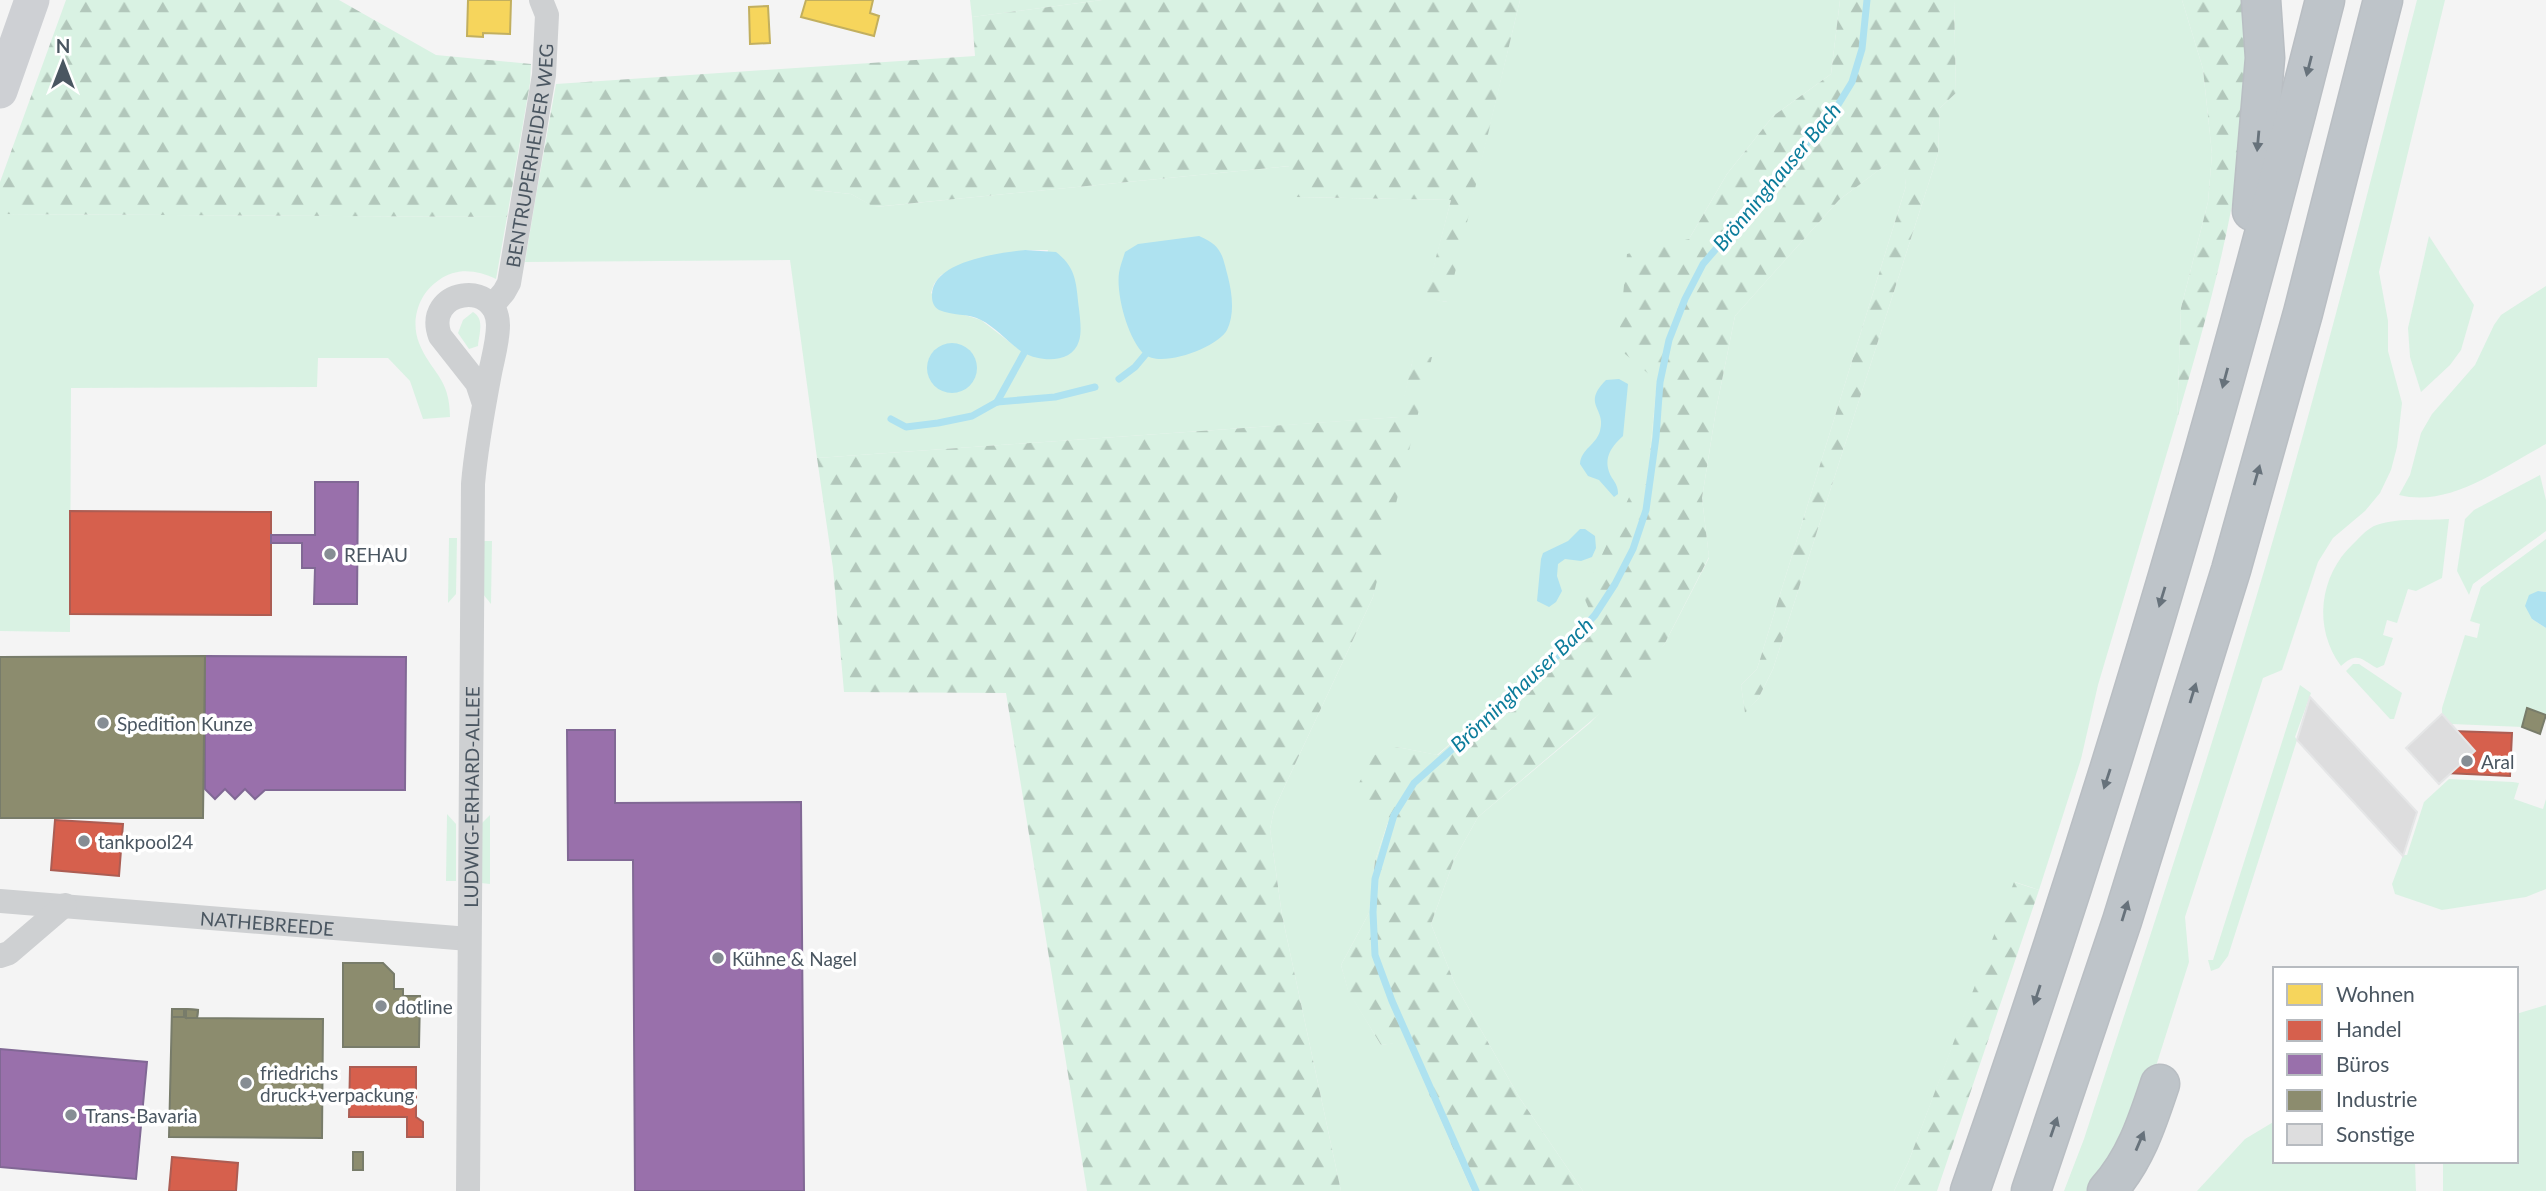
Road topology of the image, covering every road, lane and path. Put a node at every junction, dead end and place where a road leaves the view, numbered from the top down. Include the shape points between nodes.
1 (33, 0) edge
2 (541, 0) edge
3 (2261, 0) edge
4 (2325, 0) edge
5 (2383, 0) edge
6 (0, 91) edge
7 (492, 306) junction
8 (2244, 312) junction
9 (484, 404) junction
10 (0, 901) edge
11 (65, 905) junction
12 (469, 939) junction
13 (0, 956) edge
14 (2160, 1084) dead end
15 (468, 1191) edge
16 (1970, 1191) edge
17 (2031, 1191) edge
18 (2107, 1191) edge

1 - 6 main road
2 - 7 street, BENTRUPERHEIDER WEG via 547,15 544,75 509,283
3 -> 8 highway via 2265,58
4 -> 8 highway
17 -> 5 highway via 2122,921 2231,570
7 - 9 street, LUDWIG-ERHARD-ALLEE via 498,325
7 - 9 street via 469,293 457,295 448,301 438,320 440,336 477,383
8 -> 16 highway via 2128,714
9 - 12 street, LUDWIG-ERHARD-ALLEE via 472,504
10 - 11 street, NATHEBREEDE
11 - 12 street, NATHEBREEDE
11 - 13 street
12 - 15 street, LUDWIG-ERHARD-ALLEE
18 -> 14 highway via 2140,1142

